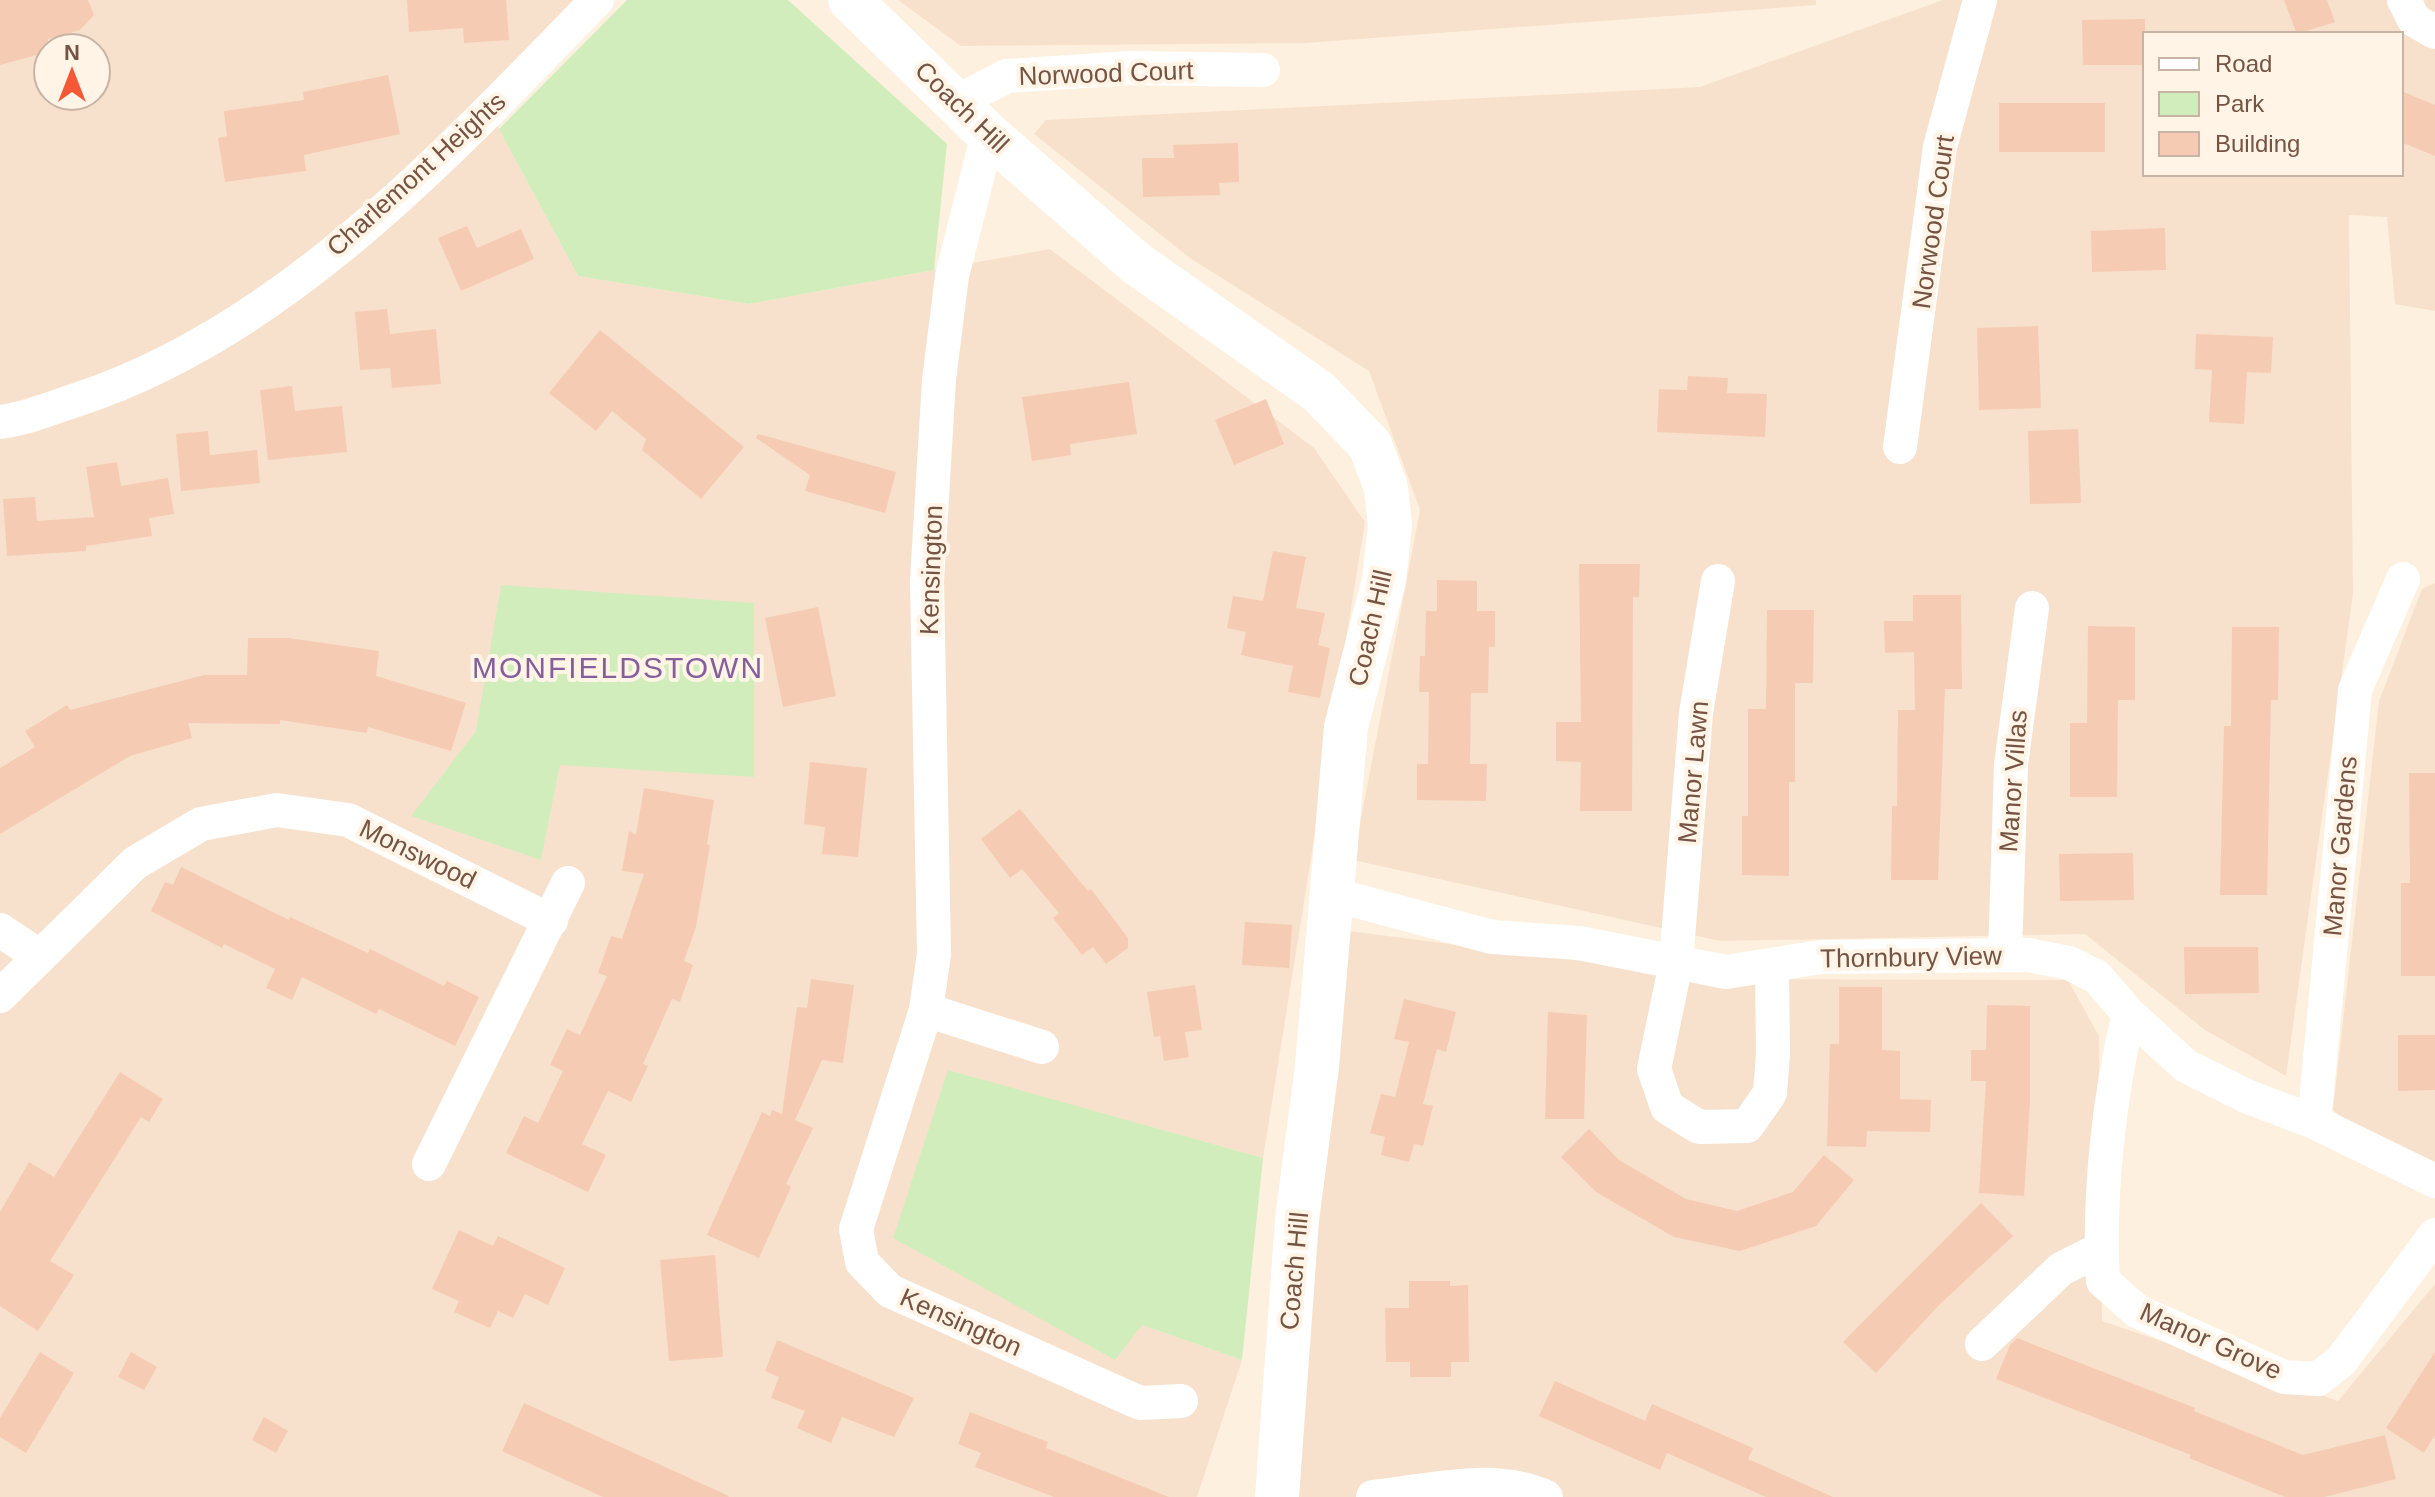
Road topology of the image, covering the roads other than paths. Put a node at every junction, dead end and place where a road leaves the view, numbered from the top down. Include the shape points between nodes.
1 (597, 0) edge
2 (850, 0) edge
3 (1980, 0) edge
4 (2404, 0) edge
5 (2435, 32) edge
6 (1263, 70) dead end
7 (956, 102) junction
8 (988, 134) junction
9 (0, 422) edge
10 (1900, 447) dead end
11 (2403, 579) dead end
12 (1718, 581) dead end
13 (2032, 608) dead end
14 (568, 883) dead end
15 (1331, 894) junction
16 (551, 921) junction
17 (0, 930) edge
18 (2005, 955) junction
19 (39, 956) junction
20 (1676, 963) junction
21 (1772, 968) junction
22 (0, 996) edge
23 (926, 1010) junction
24 (2129, 1014) junction
25 (1042, 1047) dead end
26 (2314, 1122) junction
27 (429, 1164) dead end
28 (2435, 1181) edge
29 (2435, 1235) edge
30 (2101, 1249) junction
31 (1982, 1344) dead end
32 (1181, 1401) dead end
33 (1277, 1497) edge
34 (1373, 1497) edge
35 (1546, 1497) edge

1 - 9 street, Charlemont Heights via 361,231 257,309 121,385
2 - 7 street, Coach Hill
3 - 10 street, Norwood Court via 1940,147
4 - 5 street via 2414,20
6 - 7 street, Norwood Court via 1130,68 1007,76
7 - 8 street, Coach Hill
8 - 15 street, Coach Hill via 1136,263 1319,392 1370,445 1386,488 1390,525 1384,580 1346,727
8 - 23 street, Kensington via 952,276 939,380 927,581 934,954
11 - 26 street, Manor Gardens via 2355,690
12 - 20 street, Manor Lawn via 1696,713
13 - 18 street, Manor Villas via 2011,765
14 - 16 street
15 - 20 street, Thornbury View via 1492,937 1579,943
15 - 33 street, Coach Hill via 1318,1058 1297,1220
16 - 19 street, Monswood via 348,820 277,810 201,824 135,863
16 - 27 street
17 - 19 street
18 - 21 street, Thornbury View via 1821,957
18 - 24 street, Thornbury View via 2069,963 2097,977
19 - 22 street, Monswood
20 - 21 street, Thornbury View via 1726,972
20 - 21 street, Manor Lawn via 1654,1069 1667,1107 1699,1127 1747,1126 1770,1093
23 - 25 street
23 - 32 street, Kensington via 856,1229 862,1262 890,1291 1140,1403
24 - 26 street, Thornbury View via 2186,1066
24 - 30 street, Manor Grove via 2116,1057
26 - 28 street, Thornbury View
29 - 30 street, Manor Grove via 2341,1361 2318,1379 2284,1377 2137,1311 2103,1281
30 - 31 street via 2061,1269
34 - 35 street via 1488,1484 1524,1487

